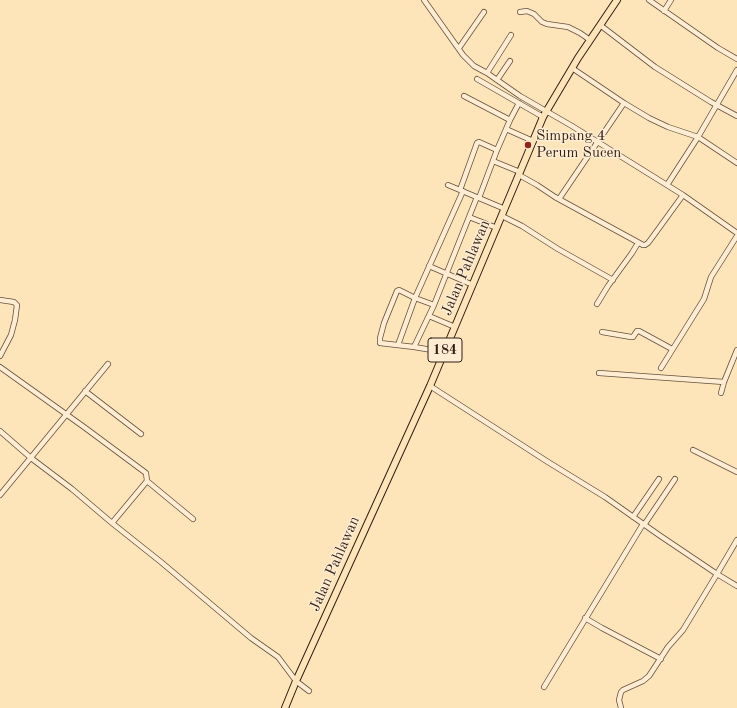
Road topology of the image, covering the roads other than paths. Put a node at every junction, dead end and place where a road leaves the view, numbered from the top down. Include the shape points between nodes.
1 (424, 0) edge
2 (617, 0) edge
3 (649, 0) edge
4 (671, 0) edge
5 (664, 10) junction
6 (484, 12) dead end
7 (520, 12) dead end
8 (600, 25) junction
9 (511, 35) dead end
10 (590, 40) junction
11 (459, 48) junction
12 (737, 59) edge
13 (510, 61) dead end
14 (572, 68) junction
15 (737, 70) edge
16 (487, 73) junction
17 (477, 79) dead end
18 (497, 80) junction
19 (464, 96) dead end
20 (519, 103) junction
21 (624, 103) junction
22 (716, 105) junction
23 (545, 114) junction
24 (737, 116) edge
25 (510, 120) junction
26 (506, 129) junction
27 (698, 137) junction
28 (533, 141) junction
29 (597, 142) junction
30 (497, 150) junction
31 (493, 161) junction
32 (737, 163) edge
33 (520, 173) junction
34 (448, 185) dead end
35 (666, 185) junction
36 (462, 191) junction
37 (683, 195) junction
38 (478, 198) junction
39 (559, 199) junction
40 (505, 209) junction
41 (502, 216) junction
42 (469, 217) junction
43 (497, 228) junction
44 (737, 234) edge
45 (638, 243) junction
46 (429, 266) junction
47 (446, 274) junction
48 (613, 280) junction
49 (473, 285) junction
50 (415, 298) junction
51 (0, 300) edge
52 (597, 304) dead end
53 (434, 305) junction
54 (429, 316) junction
55 (455, 327) junction
56 (602, 332) dead end
57 (398, 345) junction
58 (414, 347) junction
59 (672, 349) junction
60 (737, 350) edge
61 (444, 352) junction
62 (0, 356) edge
63 (108, 364) dead end
64 (0, 367) edge
65 (660, 368) dead end
66 (599, 373) dead end
67 (724, 382) junction
68 (430, 386) junction
69 (85, 391) junction
70 (721, 392) dead end
71 (66, 414) junction
72 (0, 431) edge
73 (141, 434) dead end
74 (693, 450) dead end
75 (31, 458) junction
76 (737, 472) edge
77 (659, 479) dead end
78 (675, 479) dead end
79 (147, 481) junction
80 (0, 495) edge
81 (633, 517) junction
82 (192, 519) dead end
83 (112, 523) junction
84 (644, 524) junction
85 (737, 540) edge
86 (717, 574) junction
87 (737, 586) edge
88 (585, 618) junction
89 (661, 659) junction
90 (296, 681) junction
91 (544, 686) dead end
92 (309, 691) dead end
93 (285, 708) edge
94 (621, 708) edge

1 - 11 street
2 - 8 main road, Jalan Pahlawan / 184
3 - 5 street
4 - 5 street
5 - 12 street
6 - 11 street
7 - 10 street via 534,14 547,24 568,27
8 - 10 main road, Jalan Pahlawan / 184
8 - 22 street via 655,67
9 - 16 street
10 - 14 main road, Jalan Pahlawan / 184
11 - 16 street via 474,66
13 - 18 street
14 - 21 street
14 - 23 main road, Jalan Pahlawan / 184
15 - 22 street
16 - 18 street
17 - 20 street
18 - 23 street
19 - 25 street
20 - 23 street
20 - 25 street
21 - 27 street via 659,123
21 - 29 street
22 - 24 street
22 - 27 street
23 - 28 main road, Jalan Pahlawan / 184
23 - 29 street via 572,126
25 - 26 street
26 - 28 street
26 - 30 street
27 - 32 street
27 - 35 street
28 - 33 main road, Jalan Pahlawan / 184
29 - 35 street
29 - 39 street
30 - 31 street
30 - 36 street via 478,142
31 - 33 street
31 - 38 street
33 - 39 street
33 - 40 main road, Jalan Pahlawan / 184
34 - 36 street
35 - 37 street
36 - 38 street
36 - 46 street
37 - 44 street
37 - 45 street via 648,243
38 - 40 street
38 - 42 street
39 - 45 street
40 - 41 main road, Jalan Pahlawan / 184
41 - 43 main road, Jalan Pahlawan / 184
41 - 48 street
42 - 43 street
42 - 47 street
43 - 49 main road, Jalan Pahlawan / 184
44 - 59 street via 711,277 704,299
45 - 48 street
46 - 47 street
46 - 50 street
47 - 49 street
47 - 53 street
48 - 52 street
49 - 55 main road, Jalan Pahlawan / 184
50 - 53 street
50 - 57 street
50 - 57 street via 397,290 384,323 380,343
51 - 62 street via 14,302 17,305 11,335
53 - 54 street
54 - 55 street
54 - 58 street
55 - 61 main road, Jalan Pahlawan / 184
56 - 59 street via 631,337 639,331
57 - 58 street
58 - 61 street
59 - 65 street
60 - 67 street
61 - 68 main road, Jalan Pahlawan / 184
63 - 69 street
64 - 71 street
66 - 67 street
67 - 70 street
68 - 81 street
68 - 90 main road, Jalan Pahlawan / 184
69 - 71 street
69 - 73 street
71 - 75 street
71 - 79 street via 146,473
72 - 75 street
74 - 76 street
75 - 80 street
75 - 83 street
77 - 81 street
78 - 84 street
79 - 82 street
79 - 83 street
81 - 84 street
83 - 90 street via 245,633 278,657
84 - 86 street
84 - 88 street
85 - 86 street
86 - 87 street
86 - 89 street via 683,630
88 - 89 street
88 - 91 street
89 - 94 street via 650,676 621,692
90 - 92 street
90 - 93 main road, Jalan Pahlawan / 184

